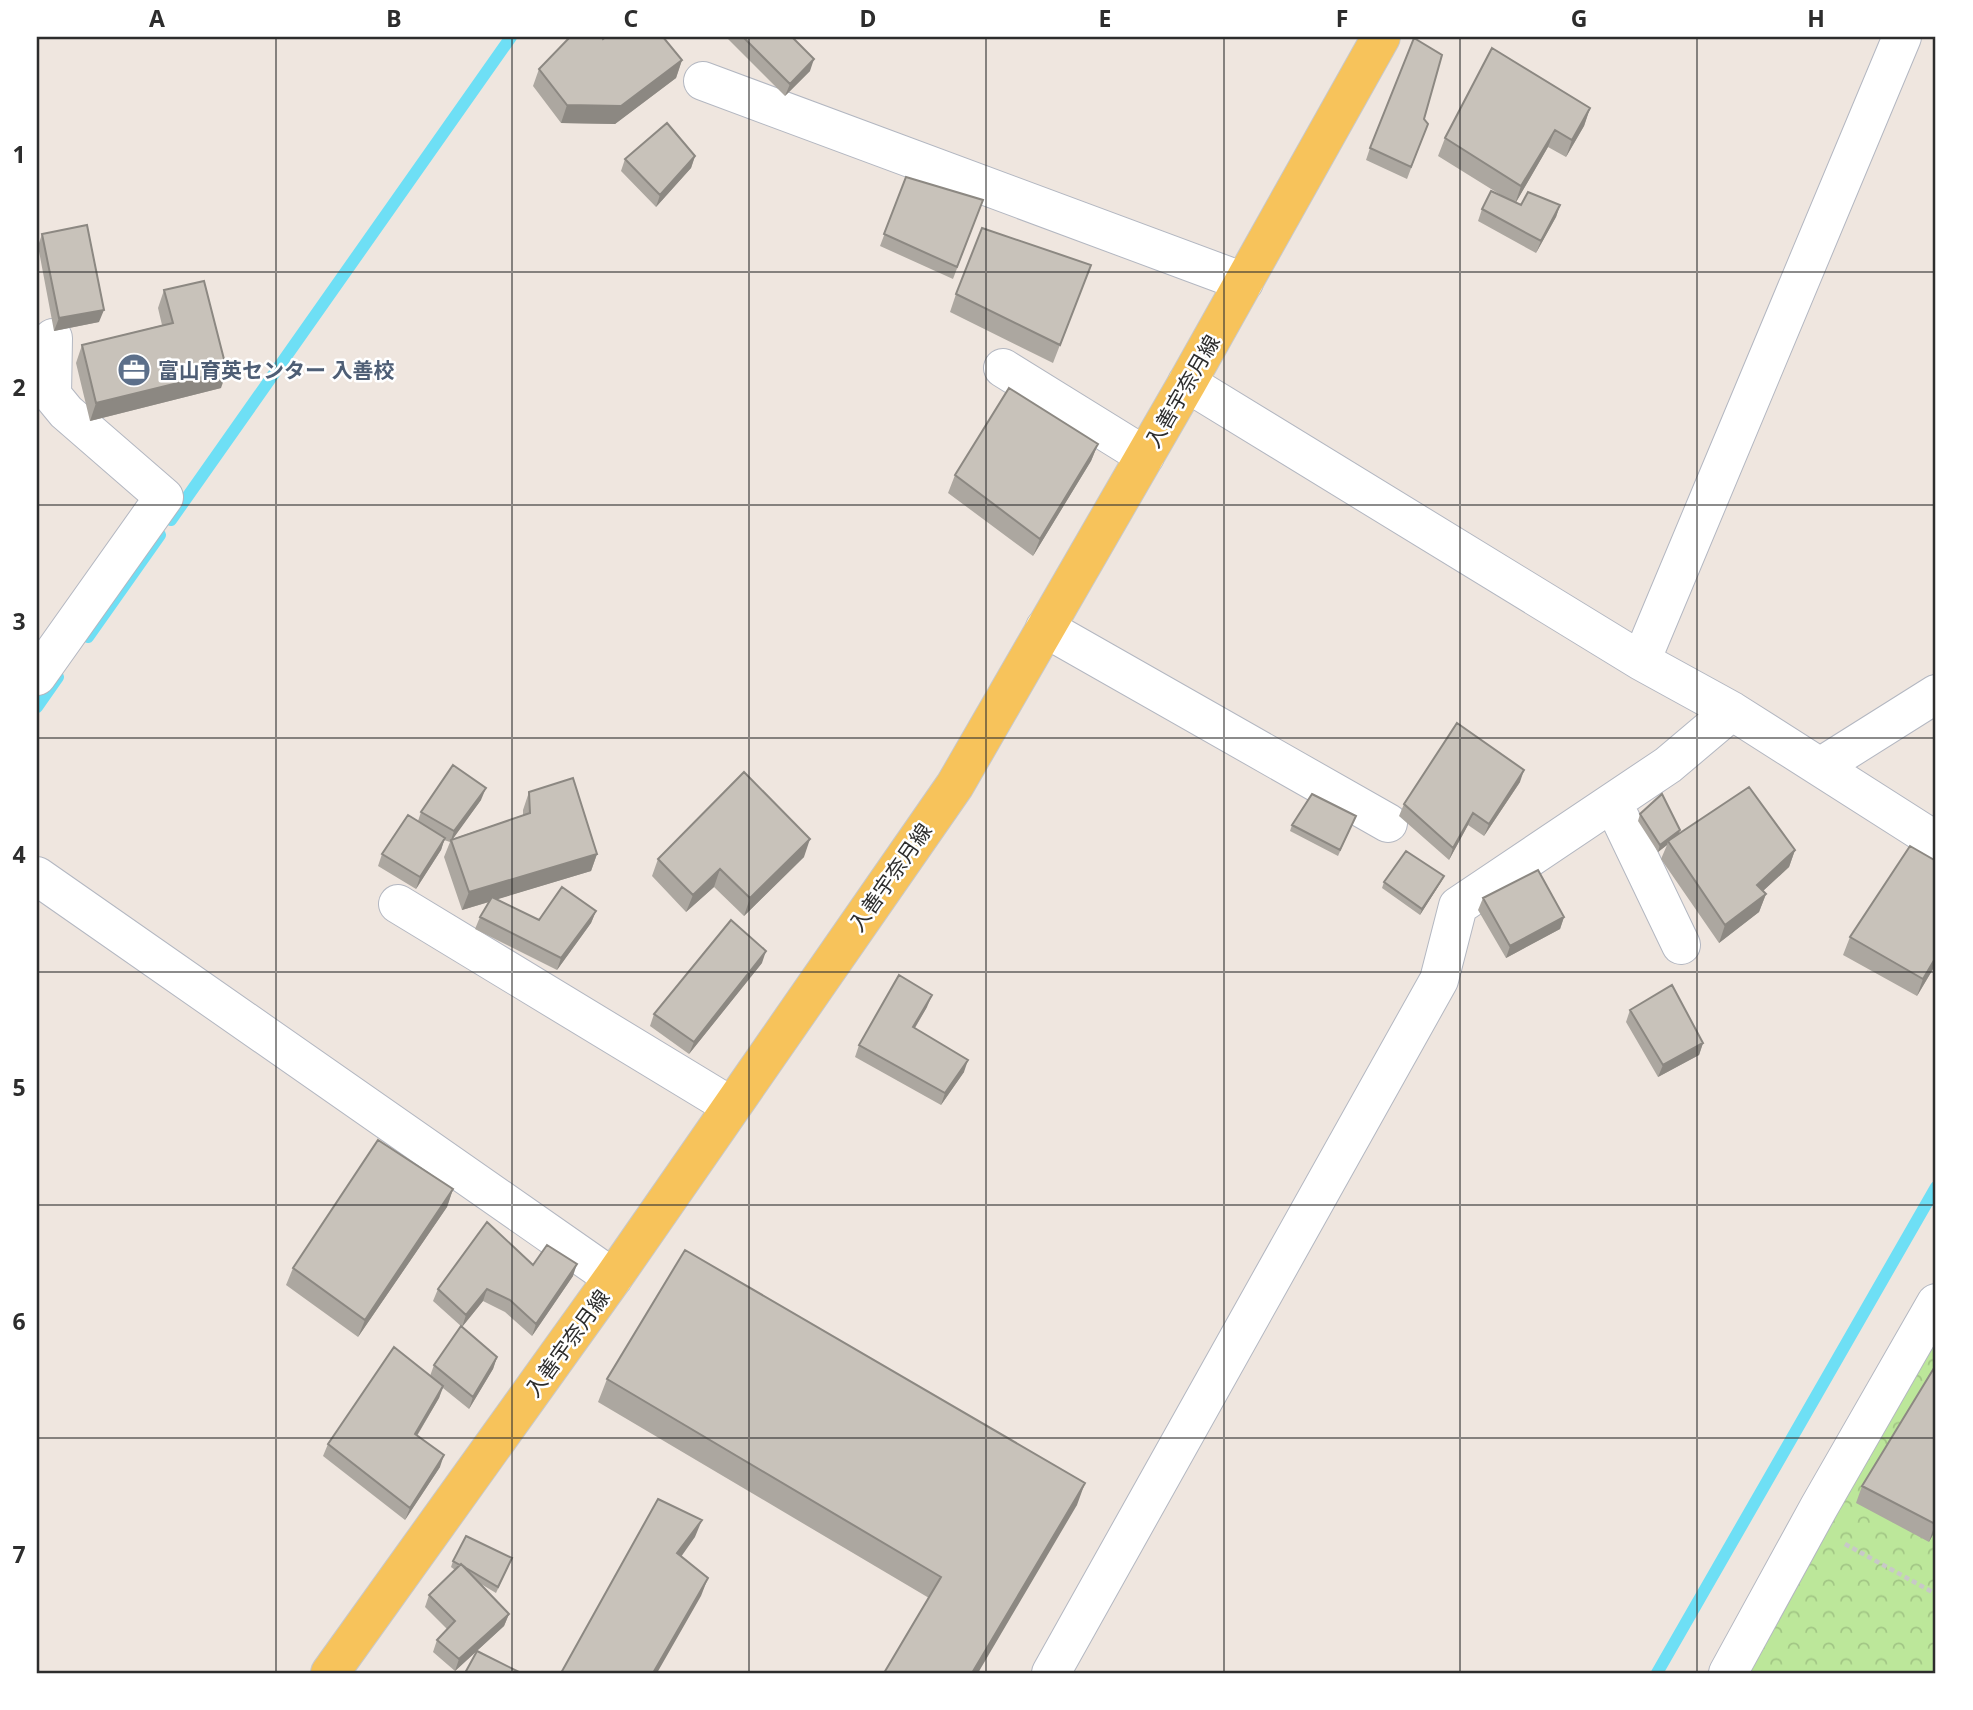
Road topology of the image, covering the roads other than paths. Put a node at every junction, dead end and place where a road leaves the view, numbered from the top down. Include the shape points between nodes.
1 (1381, 37) edge
2 (1902, 37) edge
3 (703, 81) dead end
4 (1244, 282) junction
5 (53, 338) dead end
6 (1003, 368) dead end
7 (1187, 383) junction
8 (1145, 456) junction
9 (1045, 628) junction
10 (1641, 661) junction
11 (37, 676) edge
12 (1936, 694) edge
13 (1732, 711) junction
14 (1820, 767) junction
15 (1613, 803) junction
16 (1388, 823) dead end
17 (1936, 841) edge
18 (37, 876) edge
19 (398, 904) dead end
20 (1681, 945) dead end
21 (731, 1106) junction
22 (613, 1278) junction
23 (1936, 1303) edge
24 (338, 1670) edge
25 (1051, 1673) edge
26 (1728, 1673) edge

1 - 4 main road, 入善宇奈月線
2 - 10 street
3 - 4 street
4 - 7 main road, 入善宇奈月線
5 - 11 street via 52,395 164,497
6 - 8 street
7 - 8 main road, 入善宇奈月線
7 - 10 street
8 - 9 main road, 入善宇奈月線
9 - 16 street
9 - 21 main road, 入善宇奈月線 via 955,785
10 - 13 street
12 - 14 street
13 - 14 street
13 - 15 street via 1668,765
14 - 17 street
15 - 20 street
15 - 25 street via 1458,906 1439,980
18 - 22 street
19 - 21 street
21 - 22 main road, 入善宇奈月線
22 - 24 main road, 入善宇奈月線
23 - 26 street

